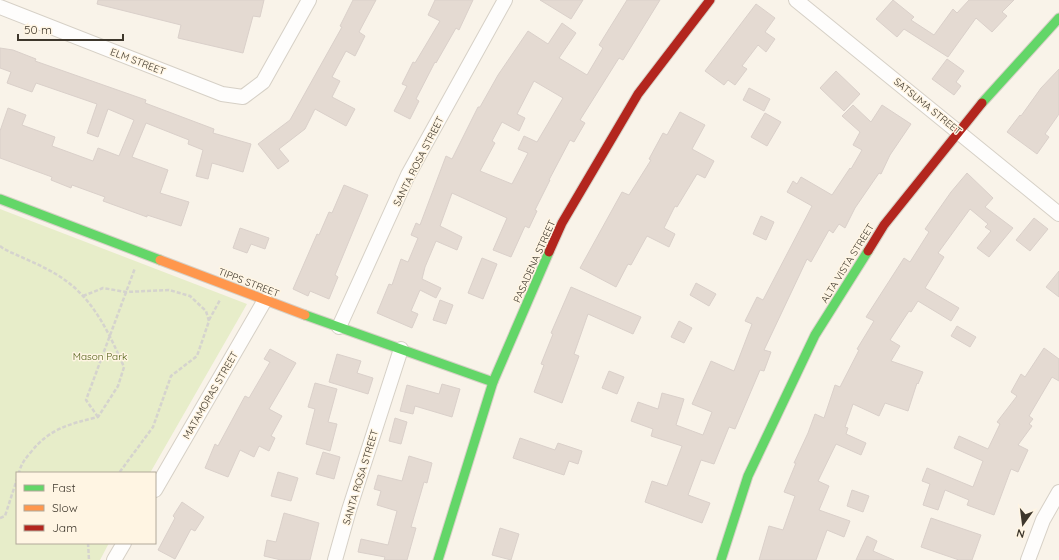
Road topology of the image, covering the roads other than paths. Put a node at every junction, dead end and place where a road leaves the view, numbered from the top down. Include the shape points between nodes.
1 (309, 0) edge
2 (505, 0) edge
3 (710, 0) edge
4 (796, 0) edge
5 (0, 7) edge
6 (1059, 18) edge
7 (959, 132) junction
8 (0, 199) edge
9 (1059, 214) edge
10 (265, 300) junction
11 (340, 327) junction
12 (401, 349) junction
13 (493, 382) junction
14 (156, 488) edge
15 (1059, 492) edge
16 (123, 544) edge
17 (114, 560) edge
18 (335, 560) edge
19 (438, 560) edge
20 (721, 560) edge
21 (1028, 560) edge

1 - 5 street, ELM STREET via 263,82 243,97 222,94
2 - 11 street, SANTA ROSA STREET via 408,175
3 - 13 street, PASADENA STREET via 638,94 566,216
4 - 7 street, SATSUMA STREET
6 - 7 street, ALTA VISTA STREET via 985,99
7 - 9 street, SATSUMA STREET
7 - 20 street, ALTA VISTA STREET via 884,225 815,335 748,476
8 - 10 street, TIPPS STREET
10 - 11 street, TIPPS STREET
10 - 14 street, MATAMORAS STREET
11 - 12 street, TIPPS STREET
12 - 13 street, TIPPS STREET
12 - 18 street, SANTA ROSA STREET
13 - 19 street, PASADENA STREET
15 - 21 street via 1043,520
16 - 17 street

